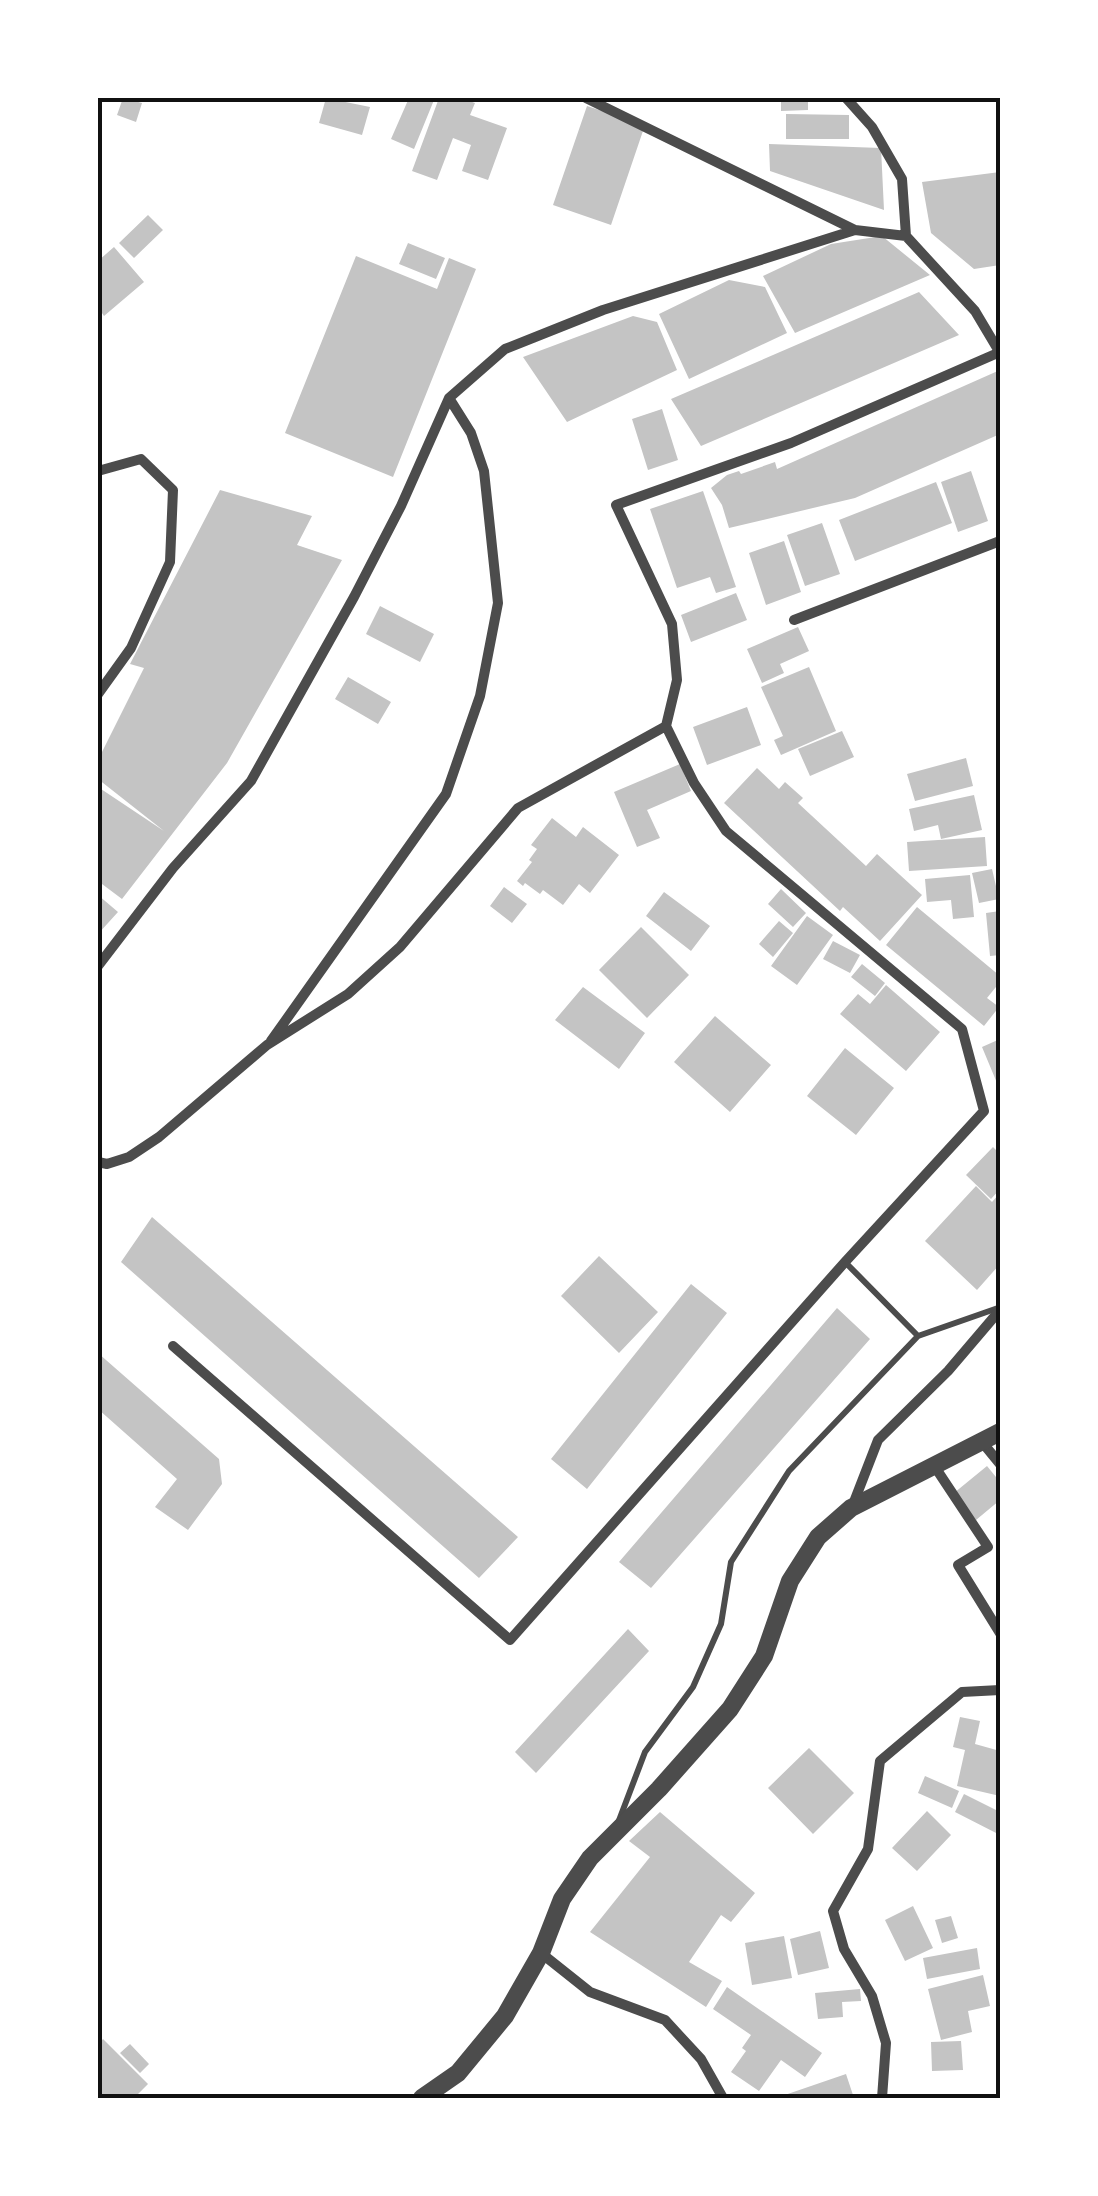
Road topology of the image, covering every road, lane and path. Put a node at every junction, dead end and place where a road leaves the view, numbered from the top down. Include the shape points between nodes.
1 (586, 98) edge
2 (846, 98) edge
3 (854, 230) junction
4 (906, 236) junction
5 (1000, 352) edge
6 (449, 398) junction
7 (98, 471) edge
8 (1000, 542) edge
9 (794, 620) dead end
10 (98, 694) edge
11 (666, 726) junction
12 (98, 966) edge
13 (268, 1046) junction
14 (98, 1162) edge
15 (845, 1262) junction
16 (1000, 1309) edge
17 (918, 1336) junction
18 (172, 1346) dead end
19 (1000, 1432) edge
20 (982, 1442) junction
21 (1000, 1464) edge
22 (935, 1466) junction
23 (852, 1508) junction
24 (1000, 1633) edge
25 (1000, 1690) edge
26 (614, 1833) junction
27 (541, 1953) junction
28 (422, 2098) edge
29 (723, 2098) edge
30 (882, 2098) edge

1 - 3 street
2 - 4 street via 902,179
3 - 4 street
3 - 6 street via 603,310 505,349
4 - 5 street via 975,312
5 - 11 street via 792,443 616,505 672,624 677,680
6 - 12 street via 354,597 251,780 172,868
6 - 13 street via 484,470 498,604 480,696 446,794
7 - 10 street via 140,459 173,490 170,562 130,648
8 - 9 street
11 - 13 street via 518,808 400,947 348,994
11 - 15 street via 726,831 962,1029 984,1111
13 - 14 street via 159,1137 129,1157
15 - 17 lane
15 - 18 street via 510,1640
16 - 17 lane
16 - 23 street via 878,1440
17 - 26 lane via 789,1471 732,1562 721,1624 693,1687 645,1752
19 - 20 street
20 - 21 street
20 - 22 street
22 - 23 street
22 - 24 street via 988,1547 958,1566
23 - 26 street via 818,1538 790,1581 764,1656 730,1709
25 - 30 street via 962,1692 880,1761 868,1849 832,1910 886,2043
26 - 27 street via 562,1899
27 - 28 street via 504,2016 458,2074
27 - 29 street via 590,1992 665,2020 701,2059

